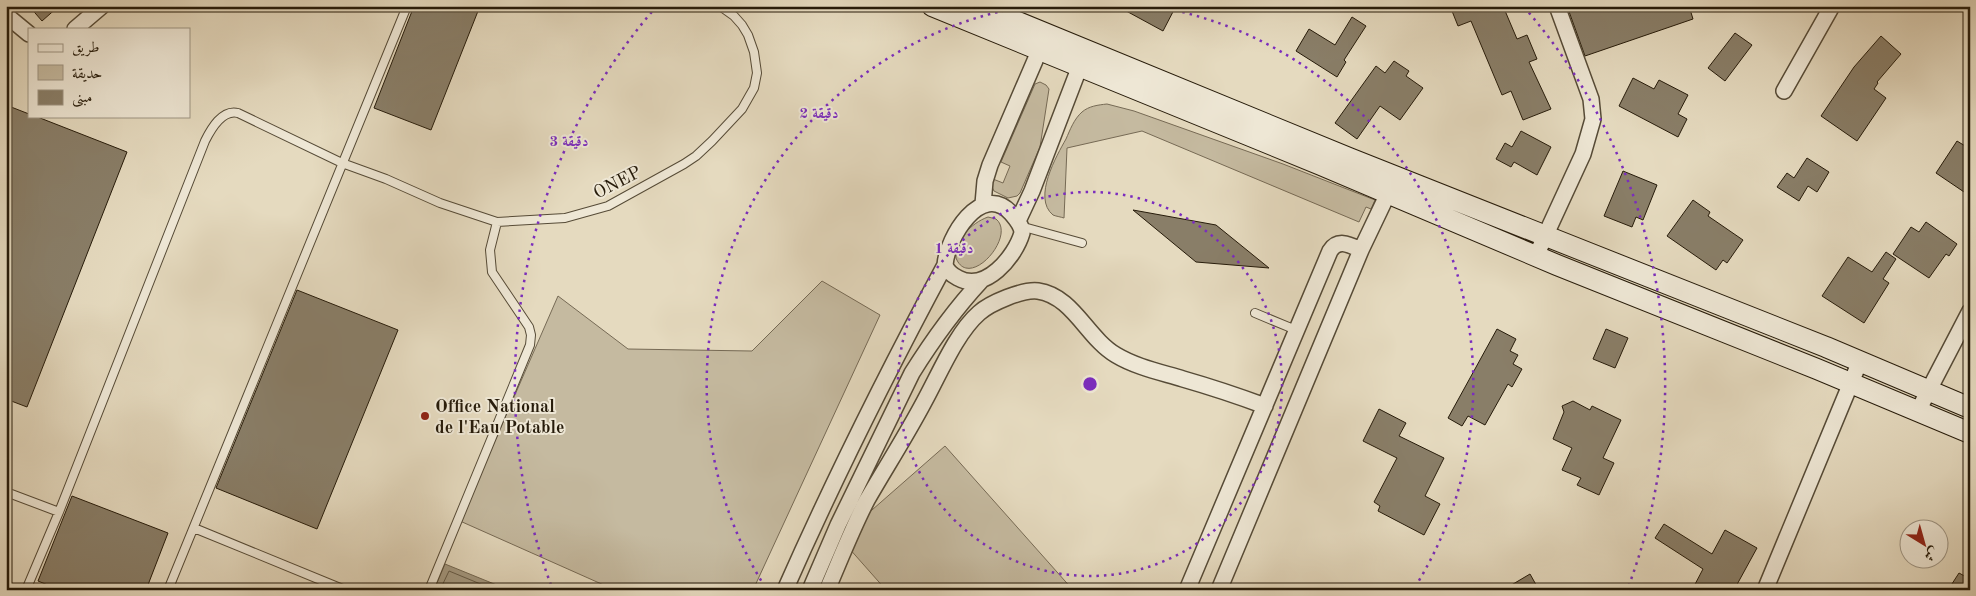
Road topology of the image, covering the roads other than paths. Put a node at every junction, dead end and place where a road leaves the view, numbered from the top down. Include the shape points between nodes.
1 (102, 6) edge
2 (406, 6) edge
3 (720, 6) edge
4 (932, 6) edge
5 (979, 6) edge
6 (1557, 6) edge
7 (1832, 6) edge
8 (6, 15) edge
9 (76, 28) edge
10 (28, 33) edge
11 (1043, 42) junction
12 (1083, 59) junction
13 (1784, 91) dead end
14 (342, 162) junction
15 (1391, 185) junction
16 (983, 204) junction
17 (497, 222) junction
18 (1019, 224) junction
19 (1546, 236) junction
20 (1082, 243) dead end
21 (1361, 250) junction
22 (1536, 256) junction
23 (945, 265) junction
24 (981, 281) junction
25 (1970, 311) edge
26 (1255, 313) dead end
27 (1296, 330) junction
28 (1860, 361) junction
29 (1851, 383) junction
30 (1929, 391) junction
31 (1265, 406) junction
32 (1970, 408) edge
33 (1918, 411) junction
34 (1970, 433) edge
35 (6, 492) edge
36 (59, 512) junction
37 (194, 528) junction
38 (26, 590) edge
39 (168, 590) edge
40 (345, 590) edge
41 (429, 590) edge
42 (785, 590) edge
43 (810, 590) edge
44 (827, 590) edge
45 (1187, 590) edge
46 (1219, 590) edge
47 (1765, 590) edge

1 - 9 street
2 - 14 lane
3 - 17 lane, ONEP via 734,16 748,36 757,73 754,88 742,109 712,141 684,164 608,206 565,218
4 - 11 street
5 - 11 street
6 - 19 street via 1591,100 1593,119 1583,154
7 - 13 street
8 - 10 street
11 - 12 street
11 - 16 street via 990,165
12 - 15 street
12 - 18 street
14 - 17 lane, ONEP via 440,203
14 - 36 lane, ONEP via 238,113 228,113 214,125 205,140
14 - 37 lane
15 - 19 street
15 - 21 street
15 - 22 street
16 - 18 street via 1000,205
16 - 23 street via 962,226 948,250
17 - 41 lane via 490,250 492,272 529,327 530,345
18 - 20 lane
18 - 24 street via 1022,233 1014,250
19 - 22 street
19 - 28 street
21 - 27 street via 1340,243 1333,246
21 - 46 street
22 - 29 street
23 - 24 street via 948,272 961,280
23 - 42 street via 870,410
24 - 43 street via 912,373
25 - 30 street
26 - 27 lane
27 - 31 street
28 - 29 street
28 - 30 street
29 - 33 street
29 - 47 street
30 - 32 street
30 - 33 street
31 - 44 street via 1121,358 1096,339 1067,305 1045,293 1030,291 990,304 978,313 950,352 925,402 866,502
31 - 45 street
33 - 34 street
35 - 36 lane
36 - 38 lane, ONEP
37 - 39 lane
37 - 40 lane

